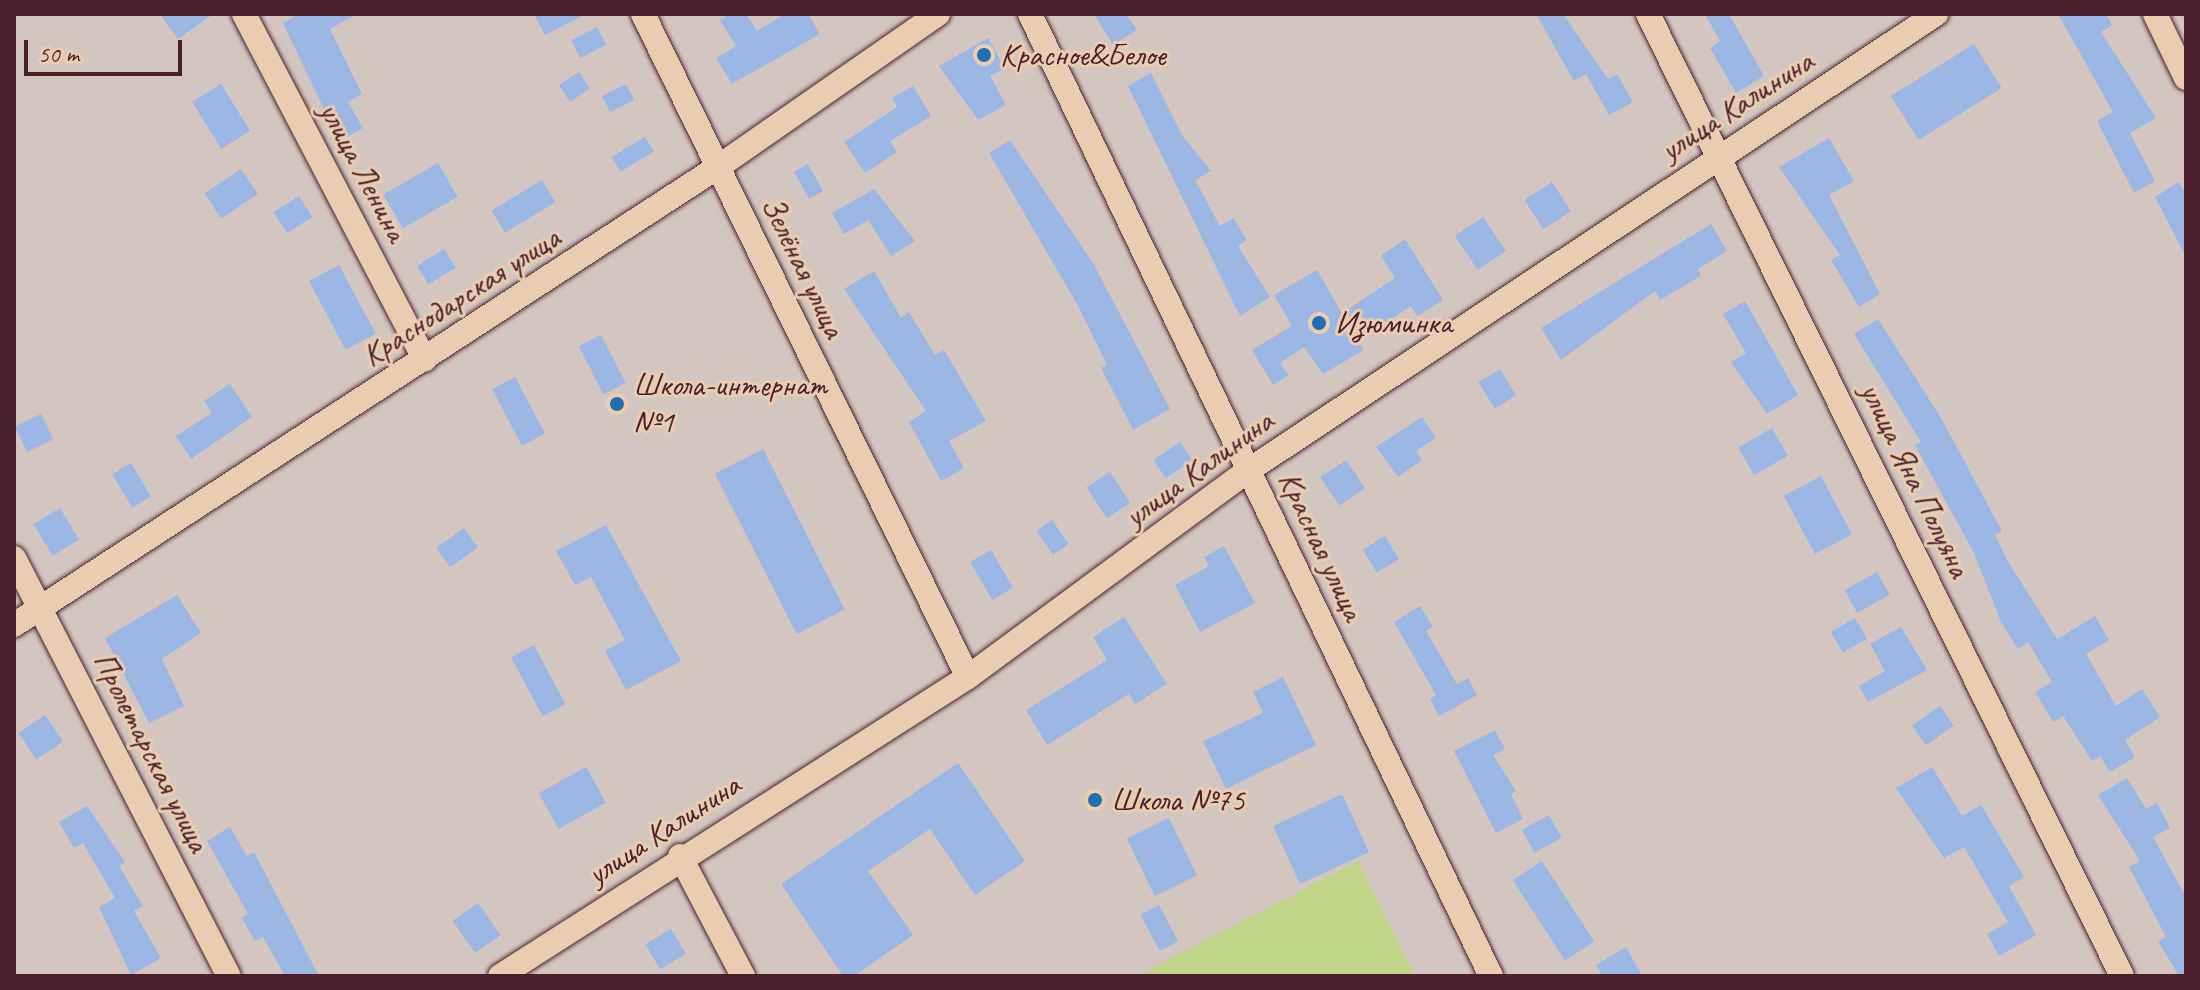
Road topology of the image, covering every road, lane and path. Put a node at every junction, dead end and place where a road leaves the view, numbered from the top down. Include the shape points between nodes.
1 (244, 14) edge
2 (643, 14) edge
3 (938, 14) edge
4 (1030, 14) edge
5 (1648, 14) edge
6 (1936, 14) edge
7 (2155, 14) edge
8 (2186, 78) edge
9 (1720, 155) junction
10 (718, 167) junction
11 (425, 360) junction
12 (1249, 470) junction
13 (14, 558) edge
14 (40, 607) junction
15 (14, 625) edge
16 (968, 677) junction
17 (680, 856) junction
18 (229, 976) edge
19 (500, 976) edge
20 (743, 976) edge
21 (1491, 976) edge
22 (2122, 976) edge

1 - 11 street, улица Ленина
2 - 10 street, Зелёная улица
3 - 10 street, Краснодарская улица
4 - 12 street, Красная улица
5 - 9 street, улица Яна Полуяна
6 - 9 street, улица Калинина
7 - 8 street
9 - 12 street, улица Калинина
9 - 22 street, улица Яна Полуяна
10 - 11 street, Краснодарская улица
10 - 16 street, Зелёная улица
11 - 14 street, Краснодарская улица
12 - 16 street, улица Калинина
12 - 21 street, Красная улица
13 - 14 street, Пролетарская улица
14 - 15 street, Краснодарская улица
14 - 18 street, Пролетарская улица
16 - 17 street, улица Калинина
17 - 19 street, улица Калинина
17 - 20 street

